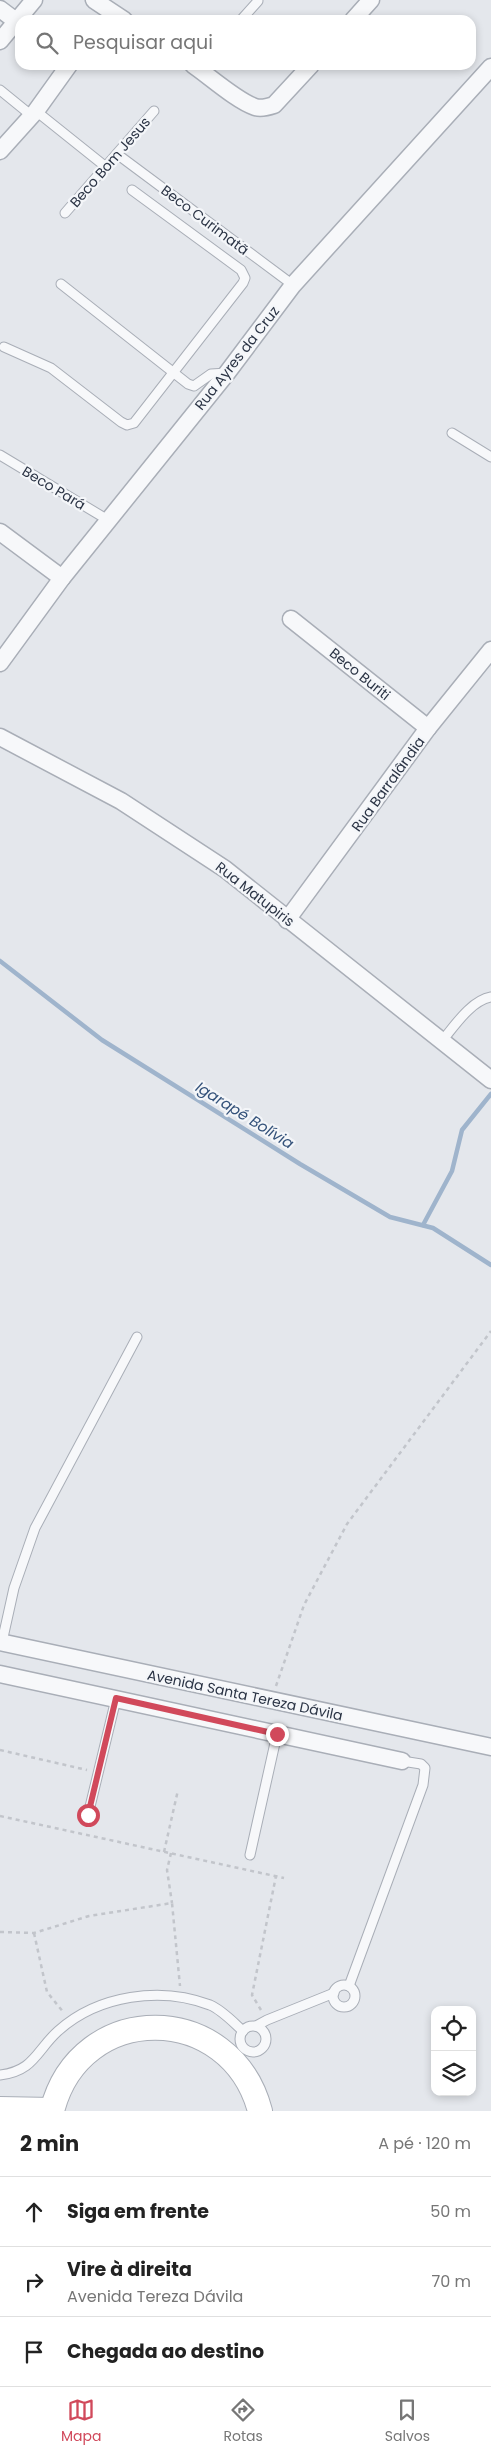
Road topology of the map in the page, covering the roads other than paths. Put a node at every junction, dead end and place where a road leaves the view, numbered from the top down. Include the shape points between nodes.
1 (34, 0) edge
2 (371, 0) edge
3 (258, 1) edge
4 (0, 9) edge
5 (100, 10) edge
6 (21, 15) edge
7 (112, 15) edge
8 (245, 15) edge
9 (358, 15) edge
10 (15, 20) edge
11 (15, 22) edge
12 (0, 41) edge
13 (491, 66) edge
14 (65, 70) edge
15 (203, 70) edge
16 (306, 70) edge
17 (0, 90) edge
18 (154, 111) dead end
19 (34, 113) junction
20 (0, 151) edge
21 (117, 154) junction
22 (106, 167) junction
23 (132, 190) dead end
24 (66, 213) dead end
25 (61, 284) dead end
26 (293, 285) junction
27 (4, 347) dead end
28 (173, 372) junction
29 (227, 373) junction
30 (452, 433) dead end
31 (0, 455) edge
32 (491, 457) edge
33 (108, 520) junction
34 (0, 532) edge
35 (62, 578) junction
36 (291, 620) dead end
37 (491, 650) edge
38 (0, 663) edge
39 (428, 728) junction
40 (0, 737) edge
41 (287, 920) junction
42 (491, 997) edge
43 (441, 1042) junction
44 (491, 1080) edge
45 (137, 1337) dead end
46 (1, 1642) edge
47 (0, 1674) edge
48 (116, 1698) junction
49 (277, 1734) junction
50 (491, 1747) edge
51 (402, 1761) joint
52 (88, 1815) dead end
53 (250, 1855) dead end
54 (349, 1986) junction
55 (334, 1993) junction
56 (256, 2026) junction
57 (242, 2031) junction
58 (0, 2075) edge
59 (0, 2108) edge
60 (52, 2110) edge
61 (260, 2111) edge

1 - 6 street
2 - 9 street
3 - 8 lane
4 - 10 street
5 - 7 street
11 - 12 street
13 - 26 street, Rua Ayres da Cruz
14 - 19 street
15 - 16 street via 255,107 266,108 274,105
17 - 19 lane
18 - 21 lane, Beco Bom Jesus
19 - 20 street
19 - 22 lane
21 - 22 lane, Beco Bom Jesus
21 - 26 lane, Beco Curimatã
22 - 24 lane, Beco Bom Jesus
23 - 28 lane via 241,270 245,278
25 - 28 lane
26 - 29 street, Rua Ayres da Cruz
27 - 28 lane via 51,368 127,425 134,423
28 - 29 lane via 194,386 210,374
29 - 33 street, Rua Ayres da Cruz
30 - 32 lane
31 - 33 lane, Beco Pará
33 - 35 street, Rua Ayres da Cruz
34 - 35 street
35 - 38 street, Rua Ayres da Cruz
36 - 39 street, Beco Buriti
37 - 39 street, Rua Barralândia
39 - 41 street, Rua Barralândia
40 - 41 street, Rua Matupiris via 121,801 226,869
41 - 43 street, Rua Matupiris
42 - 43 lane via 459,1020
43 - 44 street, Rua Matupiris
45 - 46 lane via 35,1528 14,1588
46 - 50 street, Avenida Santa Tereza Dávila
47 - 48 street
48 - 49 street
48 - 52 lane
49 - 51 street
49 - 53 lane
51 - 54 lane via 421,1764 425,1768 423,1784
54 - 55 lane via 340,1986
54 - 55 lane via 355,1997 349,2005 337,2003
55 - 56 lane
56 - 57 lane
56 - 57 lane via 263,2030 266,2038 258,2051 249,2051 243,2046 240,2039
57 - 58 lane via 222,2012 210,2006 160,1996 125,1998 101,2005 71,2022 58,2031 33,2062 19,2071
59 - 60 street
60 - 61 street via 64,2080 84,2056 110,2038 140,2028 155,2027 188,2032 229,2055 249,2080

